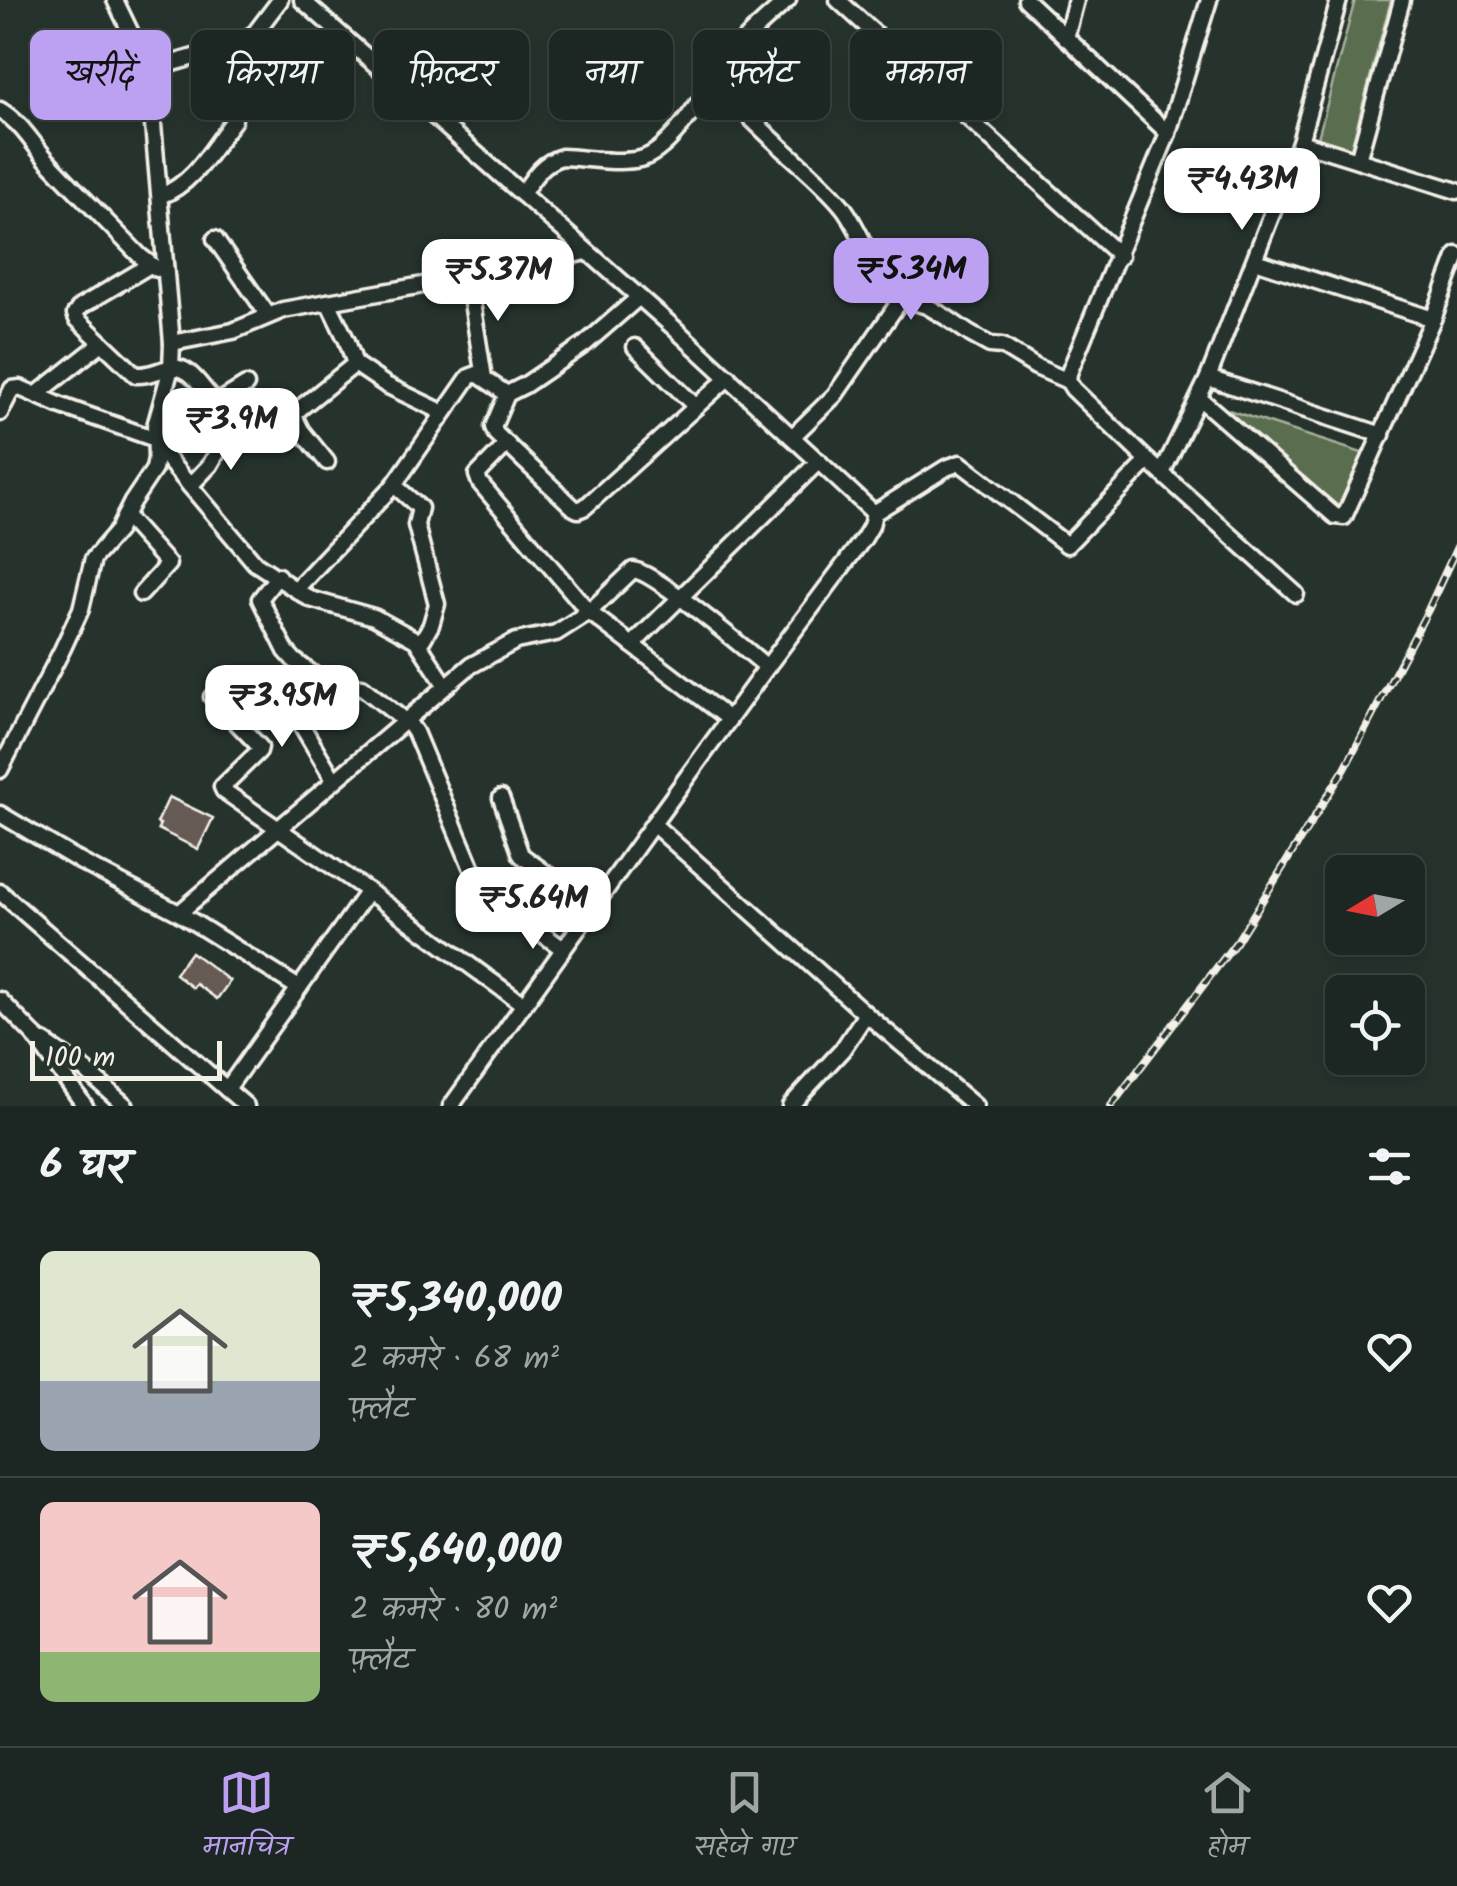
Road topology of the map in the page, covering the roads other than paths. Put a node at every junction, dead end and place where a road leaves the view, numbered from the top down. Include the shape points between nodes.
1 (115, 0) edge
2 (280, 0) edge
3 (788, 0) edge
4 (838, 0) edge
5 (1026, 0) edge
6 (1076, 0) edge
7 (1209, 0) edge
8 (1340, 0) edge
9 (1402, 0) edge
10 (311, 3) edge
11 (129, 30) edge
12 (756, 30) edge
13 (1066, 38) junction
14 (171, 64) edge
15 (0, 110) edge
16 (693, 111) edge
17 (153, 120) edge
18 (234, 120) dead end
19 (751, 120) edge
20 (1168, 134) junction
21 (1300, 142) junction
22 (1358, 160) junction
23 (1457, 192) edge
24 (522, 194) junction
25 (160, 196) junction
26 (215, 240) dead end
27 (586, 252) junction
28 (1457, 255) edge
29 (1120, 256) junction
30 (1255, 261) junction
31 (150, 265) junction
32 (166, 274) junction
33 (468, 278) junction
34 (638, 298) junction
35 (328, 302) junction
36 (898, 302) junction
37 (268, 315) junction
38 (1433, 319) junction
39 (102, 343) junction
40 (172, 343) junction
41 (635, 348) dead end
42 (355, 364) junction
43 (172, 368) junction
44 (484, 378) junction
45 (729, 378) junction
46 (1208, 378) junction
47 (1068, 381) junction
48 (246, 385) dead end
49 (506, 394) junction
50 (36, 395) junction
51 (1199, 398) junction
52 (696, 407) junction
53 (0, 413) edge
54 (441, 415) junction
55 (244, 426) dead end
56 (1382, 435) junction
57 (154, 436) junction
58 (792, 437) junction
59 (507, 444) junction
60 (819, 461) junction
61 (1148, 461) junction
62 (327, 462) dead end
63 (1162, 472) junction
64 (394, 485) junction
65 (190, 486) junction
66 (874, 513) junction
67 (125, 516) junction
68 (278, 576) junction
69 (296, 589) junction
70 (141, 594) dead end
71 (1296, 594) dead end
72 (680, 598) junction
73 (589, 612) junction
74 (417, 640) junction
75 (632, 645) junction
76 (767, 666) junction
77 (323, 682) junction
78 (446, 686) junction
79 (212, 697) dead end
80 (729, 719) junction
81 (405, 720) junction
82 (0, 770) edge
83 (334, 780) junction
84 (501, 798) dead end
85 (0, 814) edge
86 (653, 824) junction
87 (277, 828) junction
88 (368, 891) junction
89 (0, 892) edge
90 (592, 908) junction
91 (179, 913) junction
92 (562, 949) junction
93 (299, 988) junction
94 (0, 1000) edge
95 (523, 1004) junction
96 (866, 1014) junction
97 (34, 1035) junction
98 (228, 1096) edge
99 (84, 1106) edge
100 (126, 1106) edge
101 (246, 1106) edge
102 (450, 1106) edge
103 (790, 1106) edge
104 (975, 1106) edge

1 - 11 street
2 - 14 street via 238,44
3 - 12 street
4 - 29 street
5 - 13 street
6 - 13 street
7 - 20 street
8 - 21 street
9 - 22 street
10 - 24 street
13 - 20 street
15 - 31 street
16 - 24 street via 650,156 554,159
17 - 25 street
18 - 25 street via 186,182
19 - 36 street via 844,208
20 - 29 street
21 - 22 street
21 - 30 street
22 - 23 street
24 - 27 street
25 - 32 street
26 - 37 street
27 - 33 street
27 - 34 street
28 - 38 street
29 - 47 street
30 - 38 street
30 - 46 street
31 - 32 street
31 - 39 street via 76,310
32 - 40 street
33 - 35 street
33 - 44 street
34 - 45 street
34 - 49 street via 585,344
35 - 37 street
35 - 42 street
36 - 47 street via 916,301
36 - 58 street via 841,387
37 - 40 street via 234,331
38 - 56 street
39 - 43 street via 136,374
39 - 50 street
40 - 43 street
41 - 52 street
42 - 54 street
42 - 62 street via 293,414
43 - 48 street via 189,372 217,402
43 - 57 street
44 - 49 street
44 - 54 street via 468,376
45 - 52 street
45 - 58 street
46 - 51 street
46 - 56 street
47 - 61 street
49 - 59 street via 493,428
50 - 53 street via 12,389
50 - 57 street
51 - 56 street via 1338,518 1346,515
51 - 63 street
52 - 59 street via 581,510
54 - 64 street
55 - 65 street
57 - 65 street
57 - 67 street via 154,468
58 - 60 street
59 - 73 street via 478,480
60 - 66 street
60 - 72 street
61 - 63 street
61 - 66 street via 1067,545 960,463
63 - 71 street
64 - 69 street
64 - 74 street via 420,508 416,525 436,604 432,625
65 - 68 street via 256,563
66 - 76 street via 864,538
67 - 70 street via 168,564
67 - 82 street via 94,558 62,650
68 - 69 street
68 - 77 street via 260,602 286,651
69 - 74 street
72 - 73 street via 634,570
72 - 75 street
72 - 76 street
73 - 75 street
73 - 78 street via 552,636 512,642
74 - 78 street
75 - 80 street
76 - 80 street
77 - 81 street via 362,687
77 - 83 street via 302,726
78 - 81 street
79 - 87 street via 260,747 222,789
80 - 86 street
81 - 83 street
81 - 92 street via 478,883
83 - 87 street
84 - 90 street via 521,855
85 - 91 street
86 - 90 street
86 - 96 street
87 - 88 street
87 - 91 street
88 - 93 street
88 - 95 street
89 - 98 street
90 - 92 street
91 - 93 street
92 - 95 street
93 - 98 street
94 - 97 street
95 - 102 street
96 - 103 street
96 - 104 street
97 - 99 street
97 - 100 street
98 - 101 street

